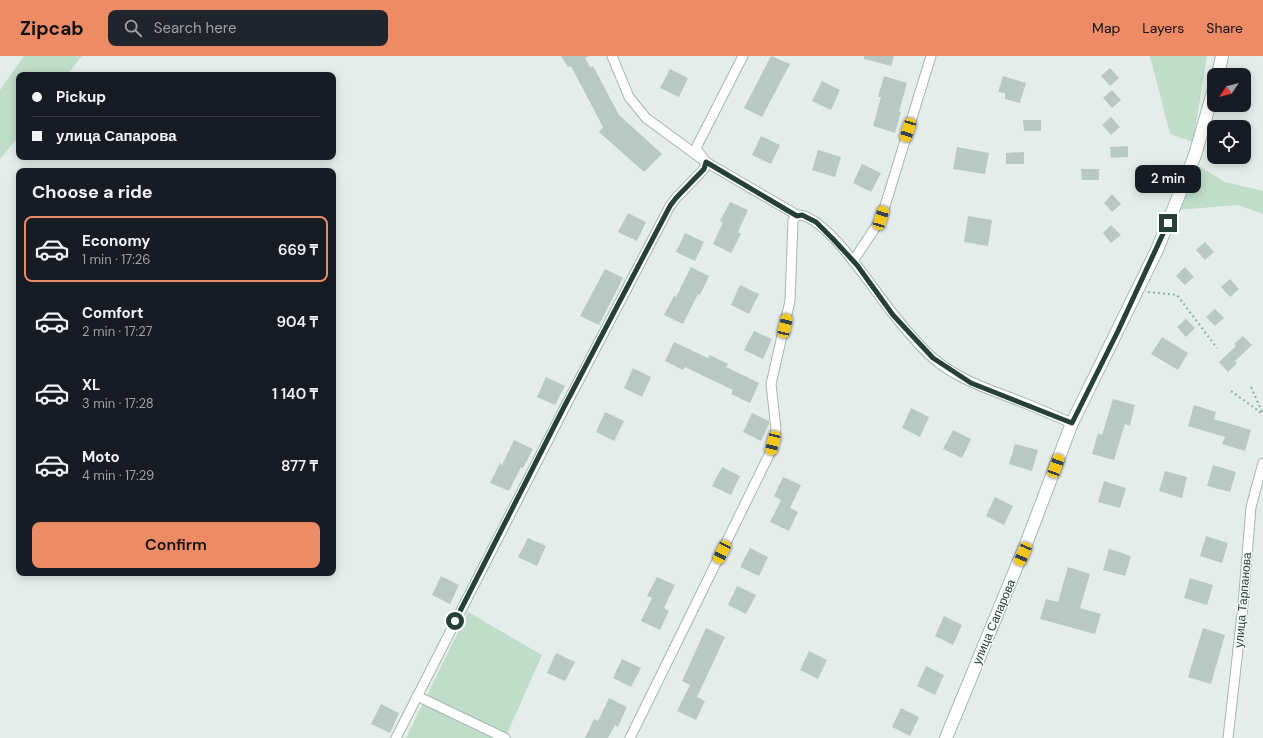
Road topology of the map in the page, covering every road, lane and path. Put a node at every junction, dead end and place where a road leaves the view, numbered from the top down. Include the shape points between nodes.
1 (612, 56) edge
2 (743, 56) edge
3 (931, 56) edge
4 (1222, 56) edge
5 (1219, 68) edge
6 (1207, 112) edge
7 (706, 162) junction
8 (797, 216) junction
9 (853, 261) junction
10 (1137, 291) junction
11 (1217, 348) dead end
12 (1251, 387) dead end
13 (1231, 391) dead end
14 (1263, 414) edge
15 (1072, 423) junction
16 (1263, 463) edge
17 (417, 696) junction
18 (396, 738) edge
19 (505, 738) edge
20 (630, 738) edge
21 (946, 738) edge
22 (1228, 738) edge

1 - 7 street via 629,97 646,118
2 - 7 street via 697,146
3 - 9 street via 881,218
4 - 5 main road
6 - 10 main road, улица Сапарова via 1195,155 1157,250
7 - 8 street
7 - 17 street via 704,169 670,206
8 - 9 street via 802,215 816,222
8 - 20 street via 793,220 790,300 771,384 776,429 771,452
9 - 15 street via 893,315 933,358 971,383
10 - 11 path via 1177,295
10 - 15 main road, улица Сапарова
12 - 14 path
13 - 14 path
15 - 21 main road, улица Сапарова via 1028,539
16 - 22 street, улица Тарпанова via 1251,507
17 - 18 street
17 - 19 street

